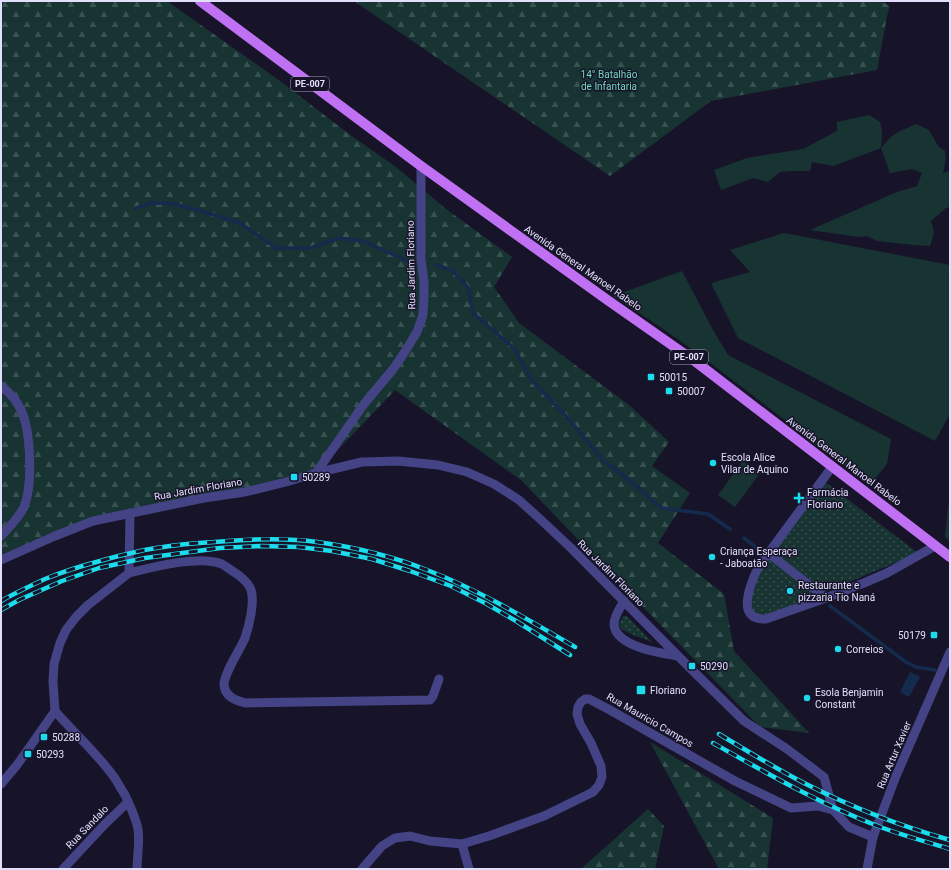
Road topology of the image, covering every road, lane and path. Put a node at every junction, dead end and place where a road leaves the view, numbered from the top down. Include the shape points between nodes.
1 (200, 1) edge
2 (421, 166) junction
3 (1, 386) edge
4 (832, 468) junction
5 (316, 473) junction
6 (130, 513) junction
7 (1, 536) edge
8 (935, 546) junction
9 (768, 553) junction
10 (950, 557) edge
11 (1, 560) edge
12 (129, 573) junction
13 (826, 598) junction
14 (624, 601) junction
15 (950, 652) edge
16 (678, 656) junction
17 (439, 679) dead end
18 (55, 711) junction
19 (1, 784) edge
20 (128, 802) junction
21 (833, 810) junction
22 (873, 837) junction
23 (462, 844) junction
24 (62, 869) edge
25 (137, 869) edge
26 (362, 869) edge
27 (468, 869) edge
28 (867, 869) edge

1 - 2 main road, Avenida General Manoel Rabelo / PE-007
2 - 4 main road, Avenida General Manoel Rabelo / PE-007 via 696,362
2 - 5 street, Rua Jardim Floriano via 423,315 417,332 394,368 364,404
3 - 7 street via 21,410 30,454 24,506
4 - 8 main road, Avenida General Manoel Rabelo / PE-007
4 - 9 street
5 - 6 street, Rua Jardim Floriano via 245,492
5 - 14 street, Rua Jardim Floriano via 362,462 398,461 438,464 467,472 494,484 519,500
6 - 11 street, Rua Jardim Floriano via 93,521
6 - 12 street
8 - 10 main road, Avenida General Manoel Rabelo / PE-007
8 - 13 street via 887,573
9 - 13 street
9 - 13 street via 754,576 750,589 747,607 750,614 766,619
12 - 17 street via 157,566 206,561 221,564 244,579 251,590 250,619 245,638 224,684 226,691 238,702 430,700
12 - 18 street via 88,605 66,630 54,664
14 - 16 street, Rua Jardim Floriano
14 - 16 street via 614,625 619,636 630,644
15 - 22 street, Rua Artur Xavier via 896,776
16 - 21 street, Rua Jardim Floriano via 744,721 824,777
18 - 19 street
18 - 20 street via 114,777
20 - 24 street, Rua Sandalo
20 - 25 street via 138,828
21 - 22 street via 849,827
21 - 23 street, Rua Mauricio Campos via 818,806 791,808 735,781 610,710 584,699 578,707 577,714 601,766 602,778 599,785 593,792 544,816
22 - 28 street, Rua Artur Xavier
23 - 26 street, Rua Mauricio Campos via 410,836 395,838 382,846
23 - 27 street

